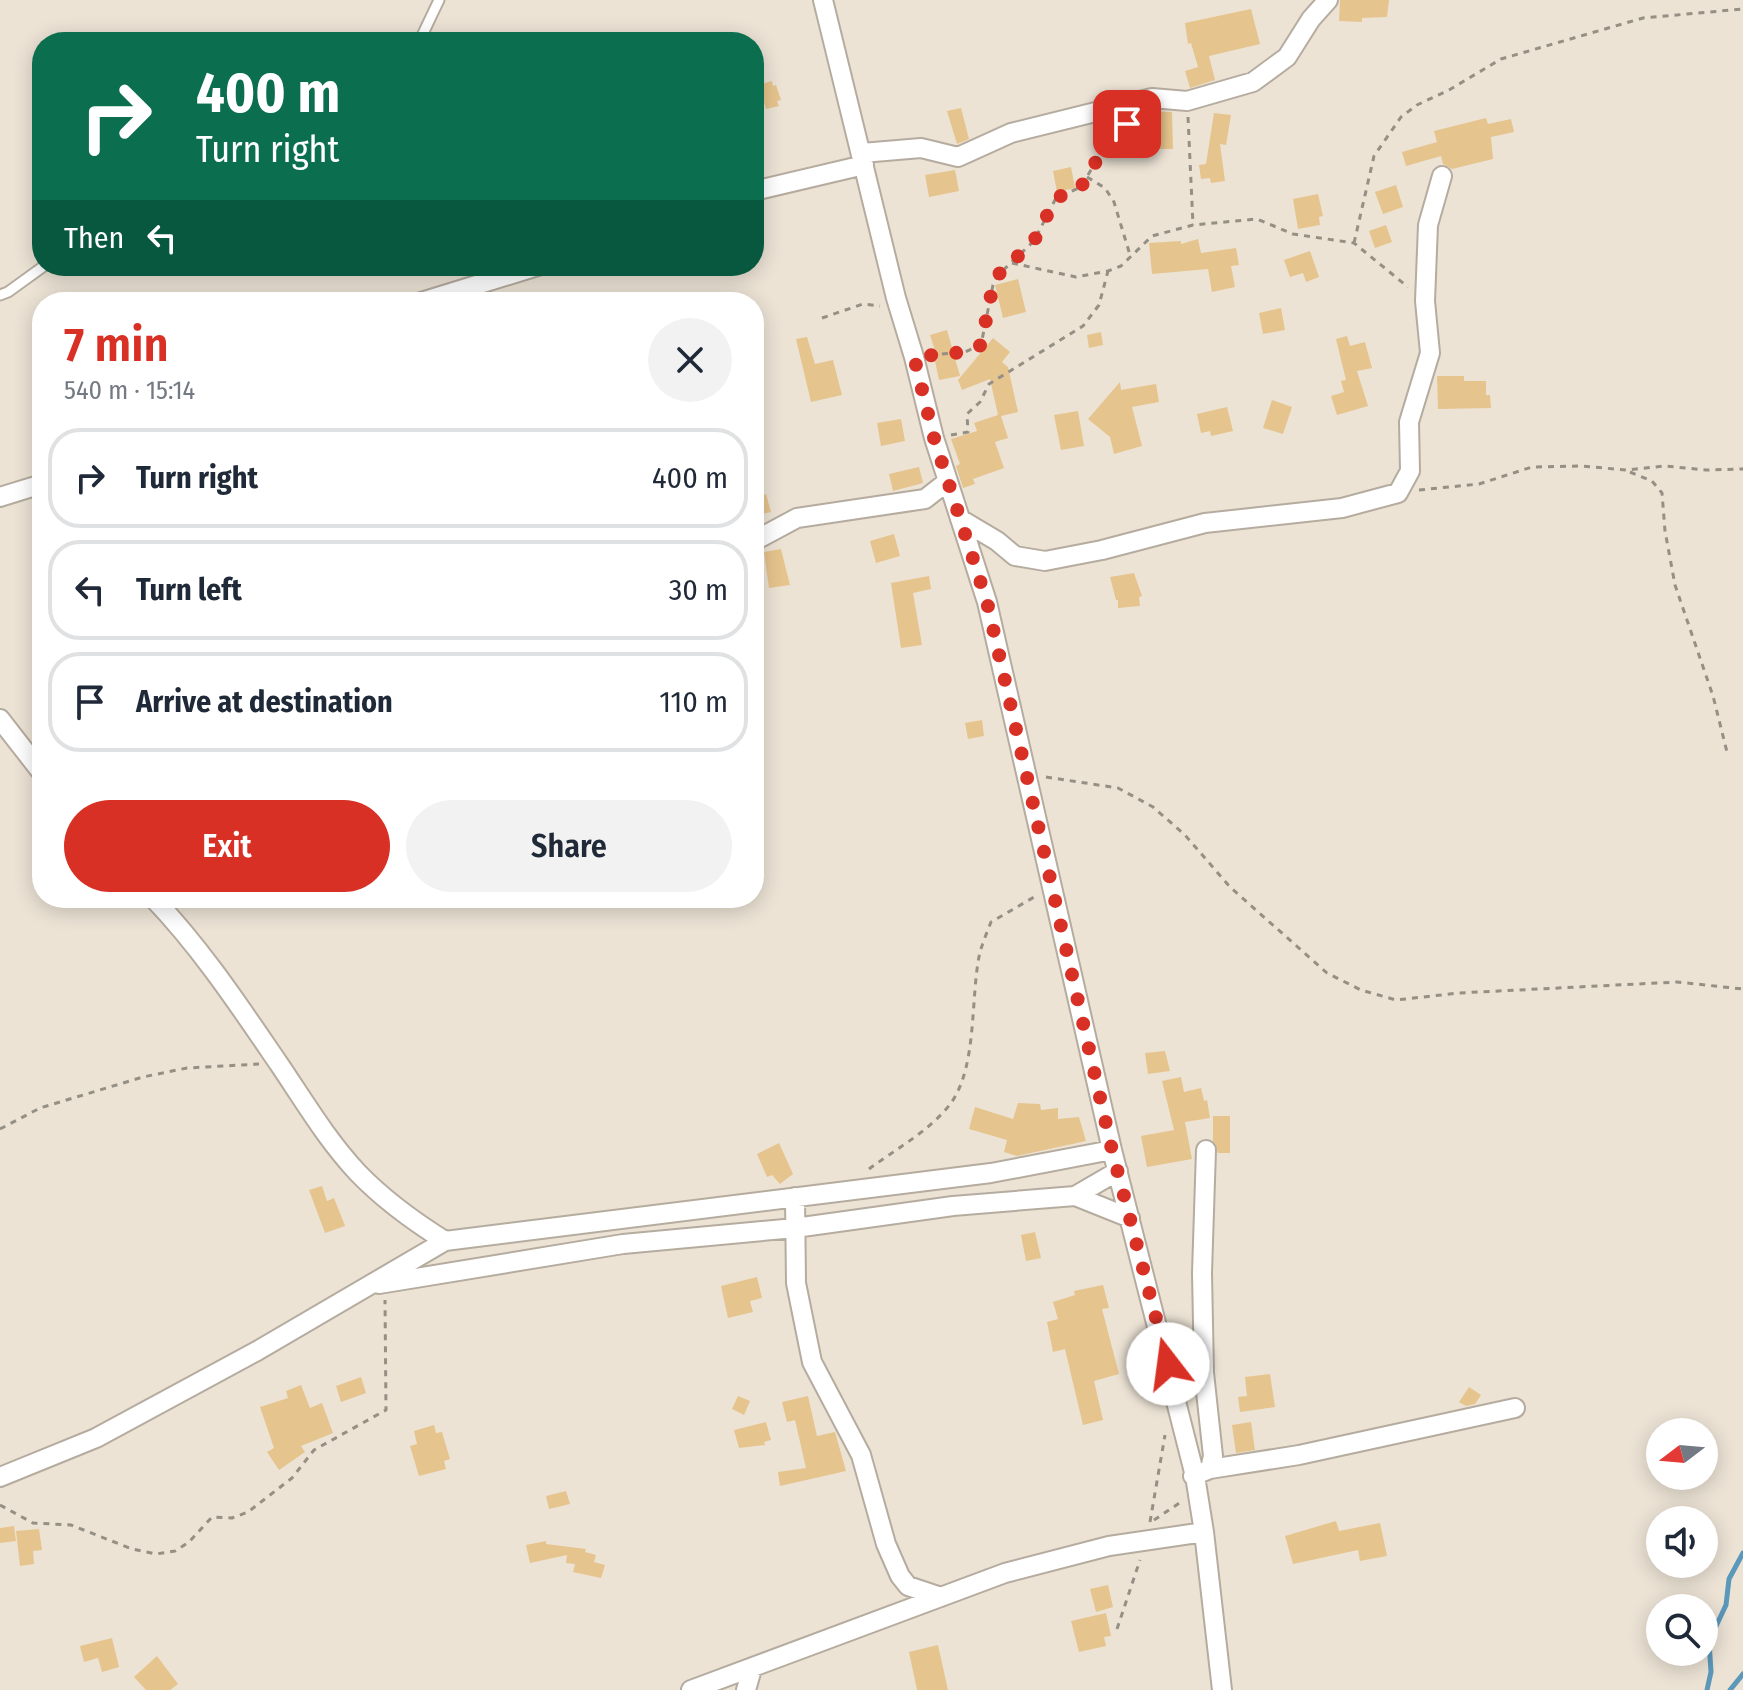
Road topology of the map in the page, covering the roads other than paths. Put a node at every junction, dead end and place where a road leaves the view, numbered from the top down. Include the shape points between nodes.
1 (439, 0) edge
2 (823, 0) edge
3 (1328, 0) edge
4 (424, 32) edge
5 (863, 159) junction
6 (1442, 176) dead end
7 (764, 188) edge
8 (32, 275) edge
9 (506, 276) edge
10 (454, 292) edge
11 (0, 295) edge
12 (948, 481) junction
13 (32, 487) edge
14 (0, 497) edge
15 (960, 519) junction
16 (764, 536) edge
17 (0, 719) edge
18 (32, 760) edge
19 (163, 908) edge
20 (1112, 1150) junction
21 (1206, 1150) dead end
22 (1118, 1171) junction
23 (1075, 1196) junction
24 (795, 1197) junction
25 (1130, 1218) junction
26 (795, 1228) junction
27 (445, 1241) junction
28 (378, 1284) junction
29 (1515, 1408) dead end
30 (0, 1477) edge
31 (1200, 1479) junction
32 (1204, 1532) junction
33 (941, 1597) junction
34 (752, 1669) junction
35 (691, 1690) edge
36 (746, 1690) edge
37 (1222, 1690) edge

1 - 4 lane
2 - 5 street
3 - 5 street via 1287,57 1253,82 1187,101 1152,98 1011,133 958,157 921,148
5 - 7 street
5 - 12 street
6 - 15 street via 1428,225 1425,301 1430,353 1409,422 1410,471 1398,493 1342,508 1205,523 1045,561 1015,556
8 - 11 lane
9 - 10 street
12 - 15 street
12 - 16 street via 925,499 797,518
13 - 14 street
15 - 20 street via 987,602
17 - 18 street
19 - 27 street via 358,1173 400,1212
20 - 22 street
20 - 24 street via 991,1173
21 - 31 street via 1204,1373 1213,1456
22 - 23 street
22 - 25 street
23 - 25 street
23 - 26 street
24 - 26 street
24 - 27 street
25 - 31 street
26 - 28 street via 623,1244
26 - 33 street via 796,1283 812,1362 861,1455 900,1576 908,1586
27 - 28 street
28 - 30 street via 96,1438
29 - 31 street
31 - 32 street
32 - 33 street via 1148,1532
32 - 37 street
33 - 34 street
34 - 35 street
34 - 36 street

